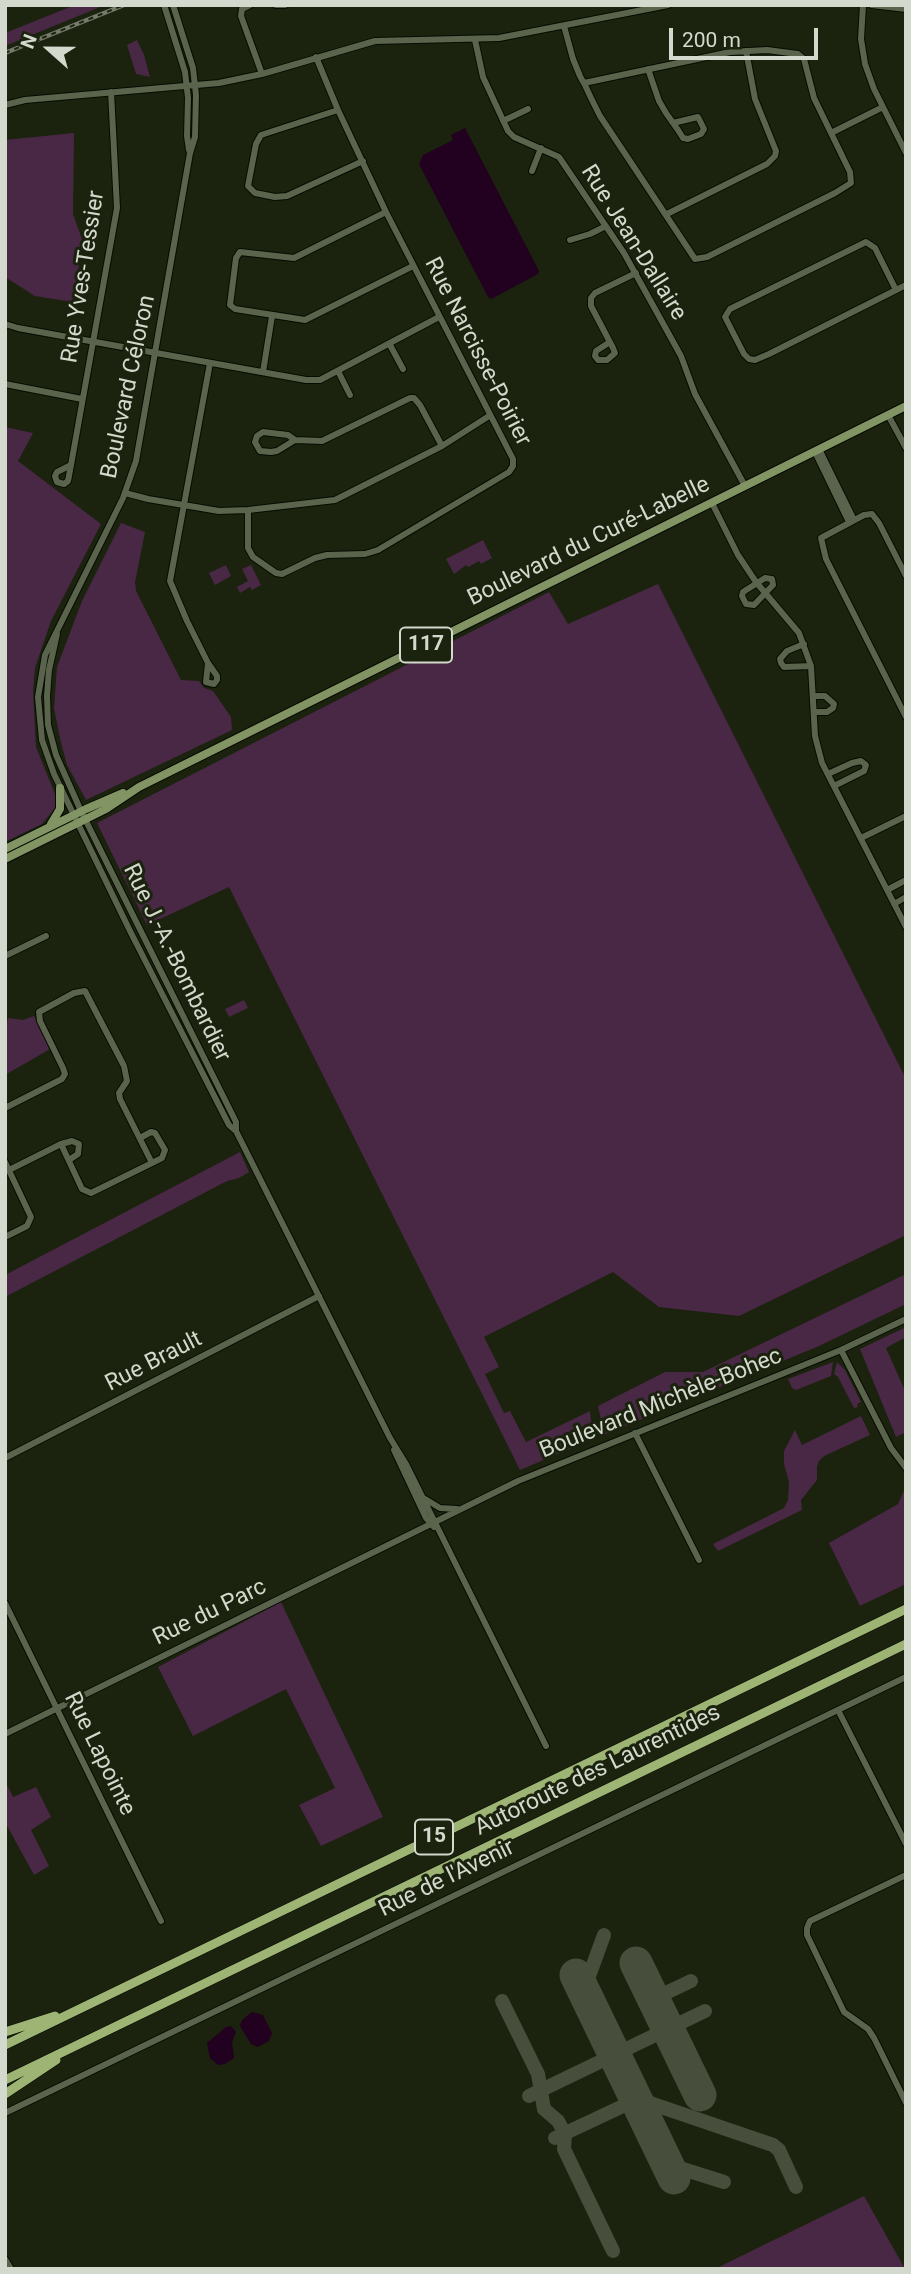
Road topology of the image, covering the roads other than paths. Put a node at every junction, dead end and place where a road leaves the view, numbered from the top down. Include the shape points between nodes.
1 (164, 5) edge
2 (173, 5) edge
3 (250, 5) edge
4 (276, 5) edge
5 (285, 5) edge
6 (668, 5) edge
7 (863, 5) edge
8 (872, 5) edge
9 (634, 8) edge
10 (906, 9) edge
11 (564, 26) junction
12 (475, 40) junction
13 (746, 51) junction
14 (316, 57) junction
15 (648, 69) junction
16 (262, 74) junction
17 (583, 83) junction
18 (187, 86) junction
19 (196, 86) junction
20 (111, 92) junction
21 (5, 105) edge
22 (883, 107) junction
23 (528, 109) dead end
24 (338, 110) junction
25 (503, 121) junction
26 (673, 123) junction
27 (831, 133) junction
28 (541, 148) junction
29 (190, 153) junction
30 (906, 153) edge
31 (363, 161) junction
32 (533, 171) dead end
33 (386, 212) junction
34 (667, 214) junction
35 (606, 226) junction
36 (570, 240) dead end
37 (413, 266) junction
38 (636, 273) junction
39 (906, 285) edge
40 (896, 290) junction
41 (272, 316) junction
42 (439, 317) junction
43 (5, 324) edge
44 (93, 342) junction
45 (610, 342) dead end
46 (390, 345) junction
47 (156, 353) junction
48 (209, 363) junction
49 (403, 369) dead end
50 (338, 371) junction
51 (263, 372) junction
52 (5, 384) edge
53 (350, 394) dead end
54 (82, 399) junction
55 (906, 406) edge
56 (888, 415) junction
57 (489, 416) junction
58 (295, 440) junction
59 (442, 446) junction
60 (906, 448) edge
61 (817, 450) junction
62 (71, 465) dead end
63 (745, 486) junction
64 (125, 493) junction
65 (712, 503) junction
66 (183, 506) junction
67 (248, 510) junction
68 (852, 521) junction
69 (906, 576) edge
70 (756, 582) junction
71 (766, 593) junction
72 (64, 616) junction
73 (804, 645) junction
74 (208, 663) dead end
75 (810, 666) junction
76 (813, 696) junction
77 (814, 712) junction
78 (906, 717) edge
79 (828, 774) junction
80 (834, 786) junction
81 (60, 788) junction
82 (906, 816) edge
83 (79, 817) junction
84 (49, 828) junction
85 (861, 838) junction
86 (5, 849) edge
87 (5, 859) edge
88 (906, 880) edge
89 (887, 890) junction
90 (906, 897) edge
91 (894, 904) junction
92 (906, 927) edge
93 (46, 936) dead end
94 (5, 956) edge
95 (5, 1108) edge
96 (140, 1138) junction
97 (61, 1144) junction
98 (69, 1160) junction
99 (5, 1162) edge
100 (152, 1163) junction
101 (9, 1170) junction
102 (5, 1237) edge
103 (319, 1296) junction
104 (906, 1319) edge
105 (841, 1350) junction
106 (635, 1433) junction
107 (390, 1438) junction
108 (5, 1458) edge
109 (906, 1468) edge
110 (424, 1498) junction
111 (462, 1508) junction
112 (433, 1523) junction
113 (699, 1560) dead end
114 (5, 1603) edge
115 (906, 1609) edge
116 (906, 1644) edge
117 (906, 1677) edge
118 (57, 1709) junction
119 (838, 1710) junction
120 (5, 1734) edge
121 (546, 1746) dead end
122 (906, 1844) edge
123 (906, 1875) edge
124 (161, 1921) dead end
125 (83, 2007) junction
126 (5, 2032) edge
127 (5, 2045) edge
128 (78, 2045) junction
129 (5, 2080) edge
130 (5, 2094) edge
131 (906, 2103) edge
132 (5, 2113) edge
133 (5, 2259) edge
134 (11, 2269) edge

1 - 18 street, Boulevard Céloron
2 - 19 street, Boulevard Céloron
3 - 16 street via 242,9 241,16
4 - 5 street
6 - 9 street
7 - 22 street via 863,55
8 - 10 street
9 - 11 street
11 - 12 street
11 - 17 street
12 - 14 street via 383,40
12 - 25 street, Rue Jean-Dallaire via 480,69
13 - 15 street
13 - 27 street via 801,55
13 - 34 street via 755,99 775,156
14 - 16 street
14 - 24 street, Rue Narcisse-Poirier
15 - 17 street
15 - 26 street via 657,98
16 - 19 street
17 - 34 street via 609,131
18 - 19 street
18 - 20 street
18 - 29 street, Boulevard Céloron
19 - 29 street, Boulevard Céloron via 196,131
20 - 21 street
20 - 44 street, Rue Yves-Tessier via 117,208
22 - 27 street
22 - 30 street
23 - 25 street
24 - 31 street, Rue Narcisse-Poirier
24 - 31 street via 261,135 248,186 255,192 287,196
25 - 28 street, Rue Jean-Dallaire via 511,135
26 - 26 street via 698,117 704,130 686,139
27 - 34 street via 850,172 850,184 766,228 696,260
28 - 32 street
28 - 35 street, Rue Jean-Dallaire via 559,157
29 - 47 street, Boulevard Céloron
31 - 33 street, Rue Narcisse-Poirier
33 - 37 street, Rue Narcisse-Poirier
33 - 41 street via 294,258 240,252 230,305
35 - 36 street
35 - 38 street, Rue Jean-Dallaire
37 - 41 street via 304,320
37 - 42 street, Rue Narcisse-Poirier
38 - 45 street via 591,296 591,306
38 - 63 street, Rue Jean-Dallaire
39 - 40 street
40 - 40 street via 875,248 864,243 730,309 725,317 744,354 755,360
41 - 51 street
42 - 46 street
42 - 57 street, Rue Narcisse-Poirier
43 - 44 street
44 - 47 street
44 - 54 street, Rue Yves-Tessier
46 - 49 street
46 - 50 street
47 - 48 street
47 - 64 street, Boulevard Céloron via 137,456
48 - 51 street
48 - 66 street
50 - 51 street via 320,380
50 - 53 street
52 - 54 street
54 - 62 street, Rue Yves-Tessier
55 - 56 main road, Boulevard du Curé-Labelle / 117
56 - 60 street
56 - 61 main road, Boulevard du Curé-Labelle / 117
57 - 59 street
57 - 67 street, Rue Narcisse-Poirier via 513,460 509,472 378,550 327,555 276,573 248,548
58 - 58 street via 263,432 255,442 260,451 271,452
58 - 59 street via 330,439 414,398
59 - 67 street via 335,500
61 - 63 main road, Boulevard du Curé-Labelle / 117
61 - 68 street
63 - 65 main road, Boulevard du Curé-Labelle / 117
64 - 66 street
64 - 72 street, Boulevard Céloron
65 - 70 street
65 - 83 main road, Boulevard du Curé-Labelle / 117
66 - 67 street
66 - 74 street via 170,583
68 - 69 street via 872,514
68 - 78 street via 821,538 826,559
70 - 71 street
70 - 71 street via 772,579
70 - 71 street via 743,592 746,604 754,605
71 - 73 street
72 - 81 street, Boulevard Céloron via 45,655 38,697 42,740
72 - 83 street, Boulevard Céloron via 49,670 47,715 57,760
73 - 75 street
73 - 75 street via 786,651 781,663 783,667
75 - 76 street
76 - 77 street
76 - 77 street via 825,696 834,704 827,712
77 - 79 street via 815,736
79 - 80 street
79 - 80 street via 852,763 866,765 864,771
80 - 85 street
81 - 83 street, Boulevard Céloron
81 - 84 main road via 60,809
82 - 85 street
83 - 84 main road, Boulevard du Curé-Labelle / 117
83 - 87 main road, Boulevard du Curé-Labelle / 117
83 - 103 street, Rue J.-A.-Bombardier via 229,1125 236,1130
84 - 86 main road, Boulevard du Curé-Labelle / 117
85 - 89 street
88 - 89 street
89 - 91 street
90 - 91 street
91 - 92 street
93 - 94 street
95 - 96 street via 62,1079 64,1068 45,1035 39,1012 85,991 127,1076 120,1099
96 - 100 street
96 - 100 street via 155,1133 165,1150 162,1158
97 - 98 street
97 - 98 street via 72,1140 79,1144 78,1154
97 - 101 street
98 - 100 street via 82,1189 91,1193
99 - 101 street
101 - 102 street via 31,1218 27,1226
103 - 107 street, Rue J.-A.-Bombardier
103 - 108 street, Rue Brault
104 - 105 street, Boulevard Michèle-Bohec
105 - 106 street, Boulevard Michèle-Bohec
105 - 109 street
106 - 111 street, Boulevard Michèle-Bohec
106 - 113 street
107 - 110 street, Rue J.-A.-Bombardier
107 - 112 street, Rue J.-A.-Bombardier
110 - 111 street via 442,1509
110 - 112 street, Rue J.-A.-Bombardier
111 - 112 street, Boulevard Michèle-Bohec
112 - 118 street, Rue du Parc
112 - 121 street, Rue J.-A.-Bombardier
114 - 118 street, Rue Lapointe
115 - 125 highway, Autoroute des Laurentides / 15
116 - 128 highway, Autoroute des Laurentides / 15
117 - 119 street, Rue de l'Avenir
118 - 120 street, Rue du Parc
118 - 124 street, Rue Lapointe
119 - 122 street
119 - 132 street, Rue de l'Avenir
123 - 131 street via 810,1922 807,1928 844,2012 874,2039
125 - 126 highway
125 - 127 highway, Autoroute des Laurentides / 15
128 - 129 highway, Autoroute des Laurentides / 15
128 - 130 highway
133 - 134 street

